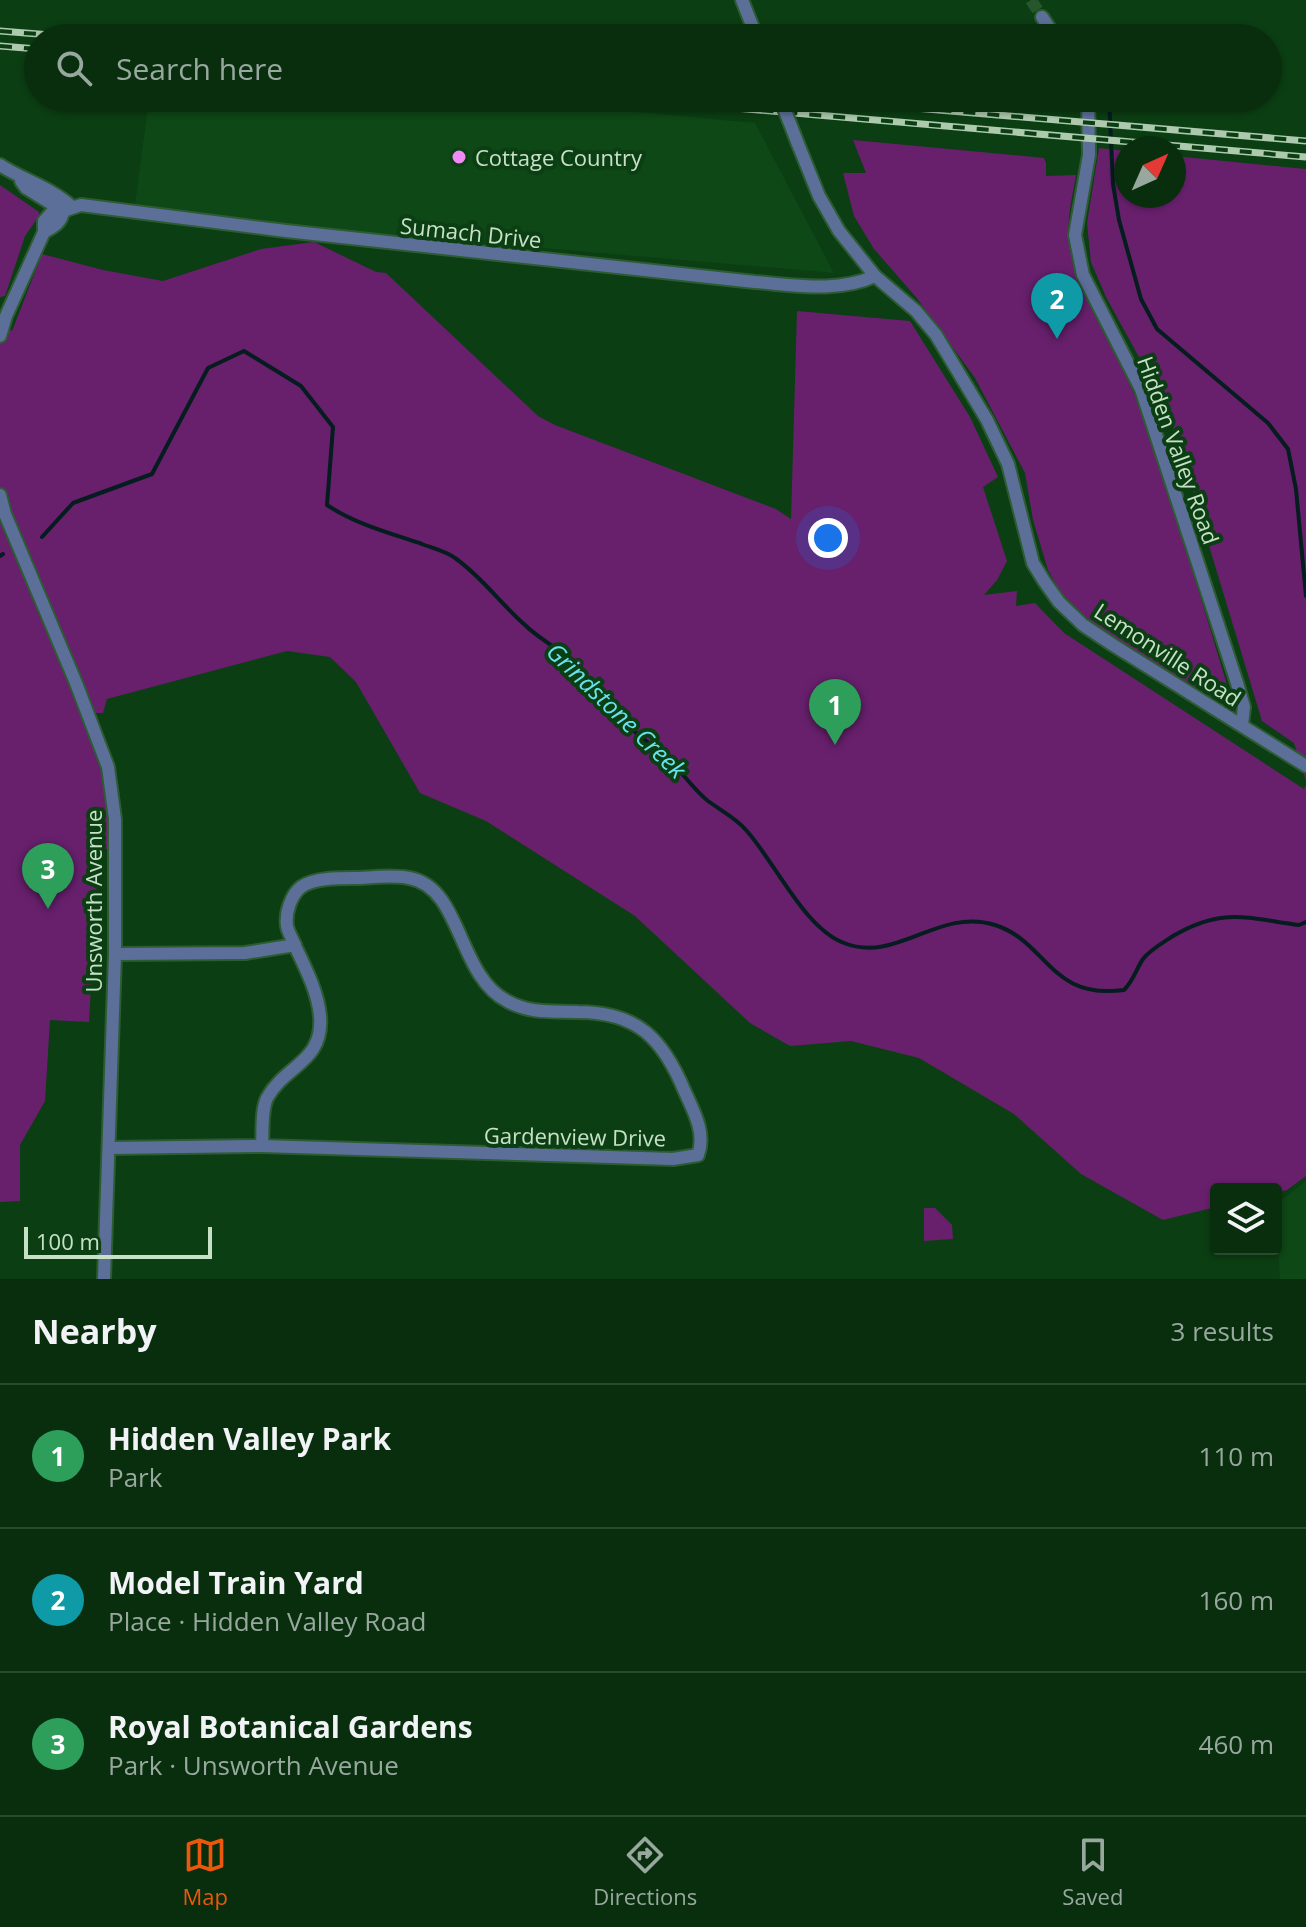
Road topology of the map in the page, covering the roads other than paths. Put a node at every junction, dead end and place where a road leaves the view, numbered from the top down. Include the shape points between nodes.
1 (742, 0) edge
2 (1042, 17) tunnel mouth
3 (751, 24) edge
4 (1047, 24) edge
5 (785, 112) edge
6 (1088, 112) edge
7 (0, 165) edge
8 (67, 208) junction
9 (875, 276) junction
10 (3, 314) edge
11 (0, 336) edge
12 (0, 495) edge
13 (1242, 725) junction
14 (1306, 766) edge
15 (295, 945) junction
16 (115, 954) junction
17 (262, 1146) junction
18 (109, 1148) junction
19 (104, 1279) edge

1 - 3 street
2 - 4 street
5 - 9 street, Lemonville Road, bridge via 819,196
6 - 13 street, Hidden Valley Road via 1089,155 1075,235 1083,275 1141,389 1237,683 1244,707
7 - 8 street via 26,188
8 - 9 street, Sumach Drive via 81,205 755,282 825,287
8 - 10 street via 54,210 44,221 44,232
9 - 13 street, Lemonville Road via 936,335 987,420 1008,464 1033,563 1059,602 1083,625
10 - 11 street
12 - 16 street, Unsworth Avenue via 108,767 115,819
13 - 14 street, Lemonville Road
15 - 16 street via 245,953
15 - 17 street, Gardenview Drive via 320,1016 318,1043 265,1102
15 - 17 street, Gardenview Drive via 287,926 289,904 301,887 323,880 412,878 448,907 476,971 505,1001 547,1013 607,1015 642,1027 672,1061 702,1143 698,1155 673,1159
16 - 18 street, Unsworth Avenue
17 - 18 street, Gardenview Drive
18 - 19 street, Unsworth Avenue

